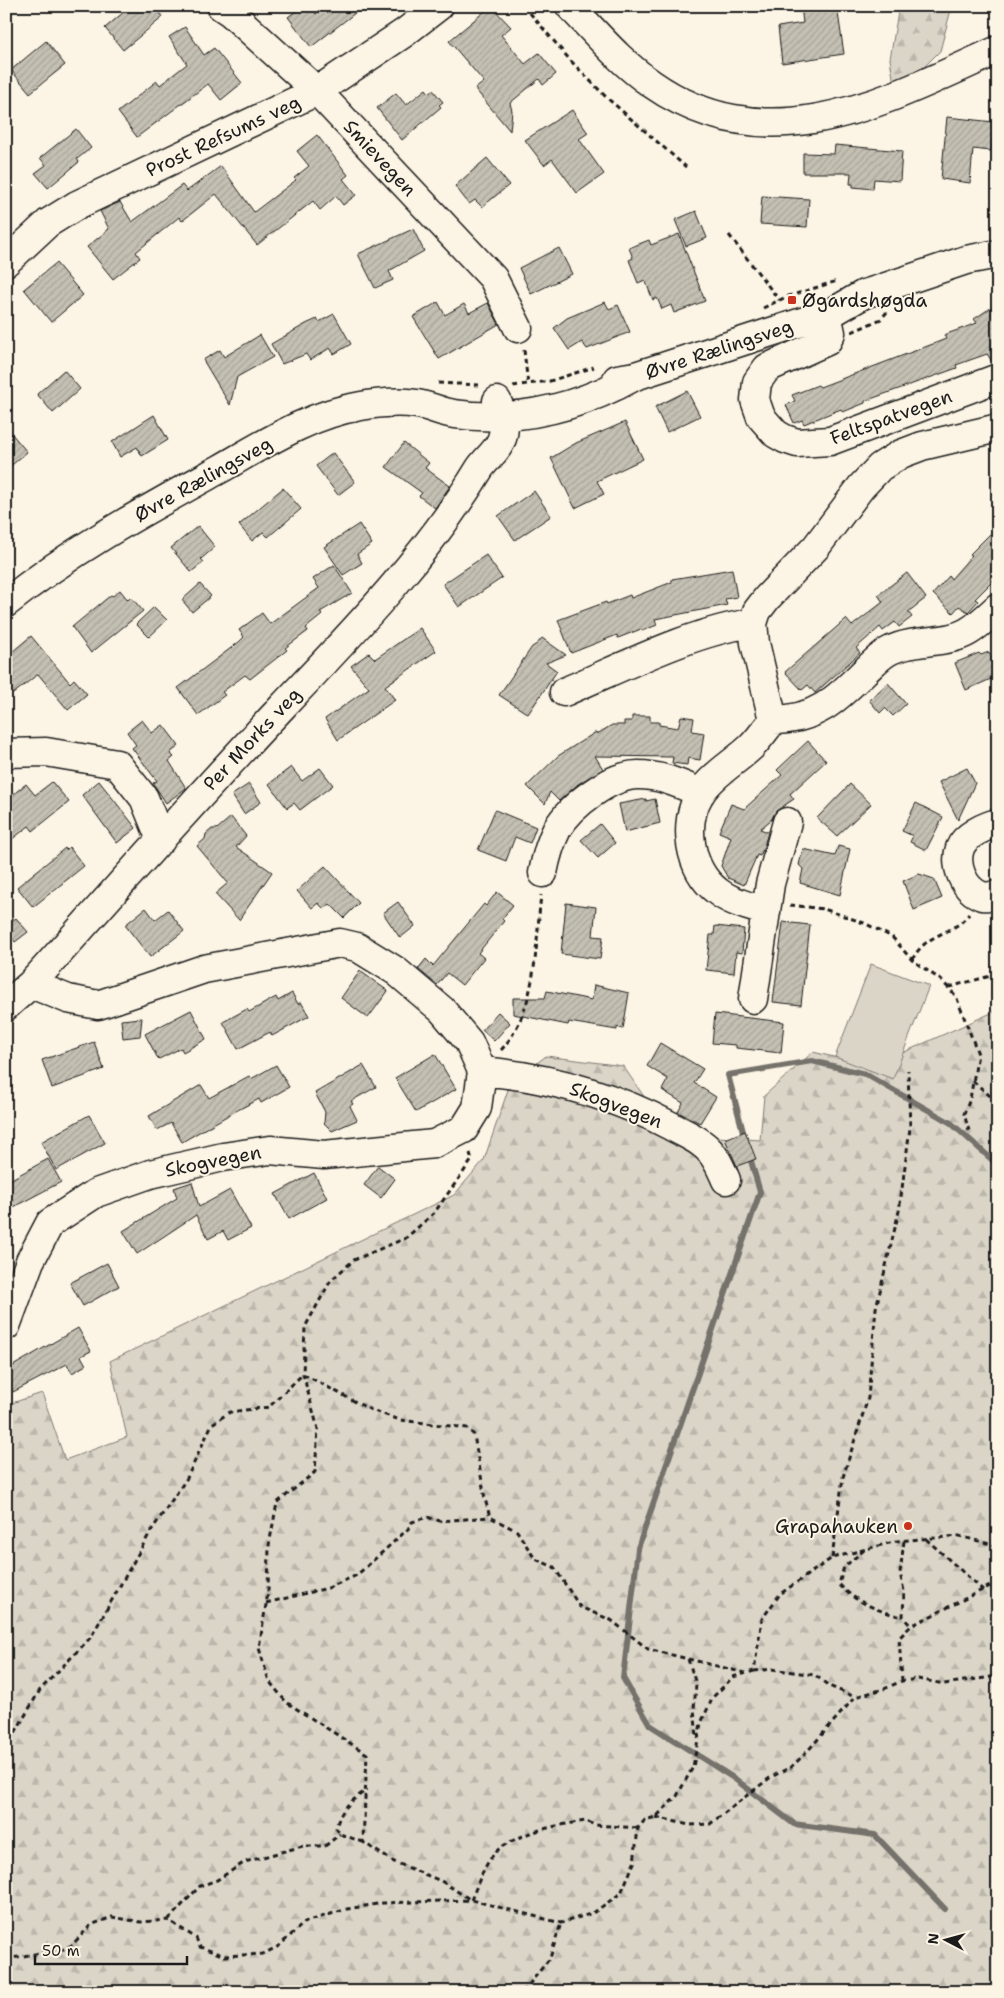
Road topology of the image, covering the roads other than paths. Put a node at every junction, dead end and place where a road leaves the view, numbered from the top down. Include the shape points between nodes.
1 (221, 6) edge
2 (439, 6) edge
3 (570, 6) edge
4 (998, 50) edge
5 (317, 91) junction
6 (998, 256) edge
7 (6, 262) edge
8 (830, 321) junction
9 (518, 328) road end
10 (998, 378) edge
11 (496, 411) junction
12 (998, 428) edge
13 (6, 603) edge
14 (998, 607) edge
15 (753, 623) junction
16 (564, 692) dead end
17 (773, 720) junction
18 (6, 753) edge
19 (700, 793) junction
20 (787, 822) dead end
21 (998, 823) edge
22 (161, 840) junction
23 (543, 873) road end
24 (990, 895) edge
25 (766, 912) junction
26 (31, 984) junction
27 (753, 999) dead end
28 (6, 1006) edge
29 (482, 1071) junction
30 (726, 1180) dead end
31 (6, 1326) edge

1 - 5 street, Smievegen
2 - 5 street, Prost Refsums veg
3 - 4 street via 627,65 653,85 704,112 739,121 804,122 840,114 902,93
5 - 7 street, Prost Refsums veg via 77,205 48,223
5 - 9 street, Smievegen via 493,278
6 - 8 street, Øvre Rælingsveg via 971,273
8 - 10 street, Feltspatvegen via 822,344 767,368 757,382 755,400 761,417 785,439 804,443 830,441
8 - 11 street, Øvre Rælingsveg
11 - 13 street, Øvre Rælingsveg via 453,400 360,406 298,426 112,530
11 - 22 street, Per Morks veg via 484,462 414,562
12 - 15 street, Feltspatvegen via 922,446 880,467 816,547 767,598
14 - 17 street via 968,632 891,650 874,660 813,714 797,719
15 - 16 street via 682,643
15 - 17 street via 754,643
17 - 19 street via 752,746
18 - 22 street via 46,752 117,764 144,798
19 - 23 street via 666,778 638,775 618,778 581,803 558,828 548,849
19 - 25 street via 690,817 690,840 706,882 727,898
20 - 25 street
21 - 24 street via 974,833 960,847 958,862 961,877 970,888
22 - 26 street, Per Morks veg
25 - 27 street
26 - 28 street, Per Morks veg
26 - 29 street via 68,999 98,1005 204,969 340,943 357,947 396,971 442,1010 469,1042
29 - 30 street, Skogvegen via 526,1075 641,1111 701,1142 716,1157
29 - 31 street, Skogvegen via 476,1108 464,1129 434,1144 324,1155 270,1150 150,1174 96,1193 50,1223 30,1261

